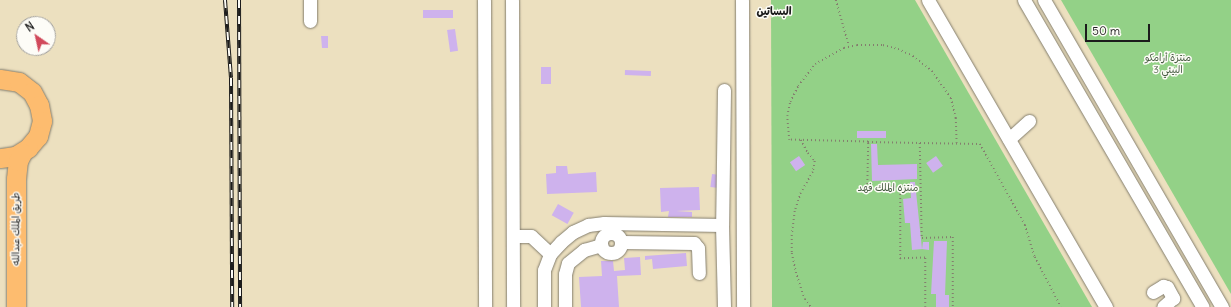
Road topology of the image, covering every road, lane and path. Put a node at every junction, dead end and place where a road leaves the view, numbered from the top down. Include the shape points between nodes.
1 (310, 0) edge
2 (484, 0) edge
3 (512, 0) edge
4 (742, 0) edge
5 (836, 0) edge
6 (928, 0) edge
7 (1024, 0) edge
8 (1044, 0) edge
9 (310, 20) dead end
10 (849, 47) junction
11 (1085, 70) junction
12 (0, 79) edge
13 (1070, 79) junction
14 (724, 90) dead end
15 (1029, 121) dead end
16 (1009, 139) junction
17 (801, 140) junction
18 (868, 142) junction
19 (920, 143) junction
20 (957, 143) junction
21 (22, 153) junction
22 (0, 158) edge
23 (722, 225) junction
24 (513, 236) junction
25 (550, 254) junction
26 (1201, 272) junction
27 (700, 274) dead end
28 (1187, 280) junction
29 (1153, 292) dead end
30 (1170, 301) edge
31 (16, 307) edge
32 (485, 307) edge
33 (513, 307) edge
34 (544, 307) edge
35 (565, 307) edge
36 (724, 307) edge
37 (743, 307) edge
38 (811, 307) edge
39 (925, 307) edge
40 (953, 307) edge
41 (1061, 307) edge
42 (1106, 307) edge
43 (1203, 307) edge
44 (1222, 307) edge

1 - 9 street
2 - 32 street
3 - 24 street
4 - 37 street
5 - 10 path
6 - 16 street
7 - 13 street
8 - 11 street
10 - 17 path via 815,64 798,86 790,102 787,116 789,140
10 - 20 path via 870,45 898,49 913,56 932,71 951,98 956,118
11 - 13 street
11 - 26 street
12 - 21 highway via 12,80 26,87 40,105 42,120 38,136
13 - 28 street
14 - 23 street
15 - 16 street
16 - 42 street
17 - 18 path
17 - 38 path via 815,161 813,172 801,193 795,211 792,254 805,299
18 - 19 path
18 - 39 path via 867,188 900,187 900,259 925,258
19 - 20 path
19 - 40 path via 922,238 953,237
20 - 41 path via 980,144 1025,225 1035,257
21 - 22 highway
21 - 31 highway, طريق الملك عبدالله via 18,161 16,179
23 - 25 street via 588,225 573,232
23 - 36 street
24 - 25 street via 531,236
24 - 33 street
25 - 34 street via 544,270
26 - 28 street
26 - 44 street
27 - 35 street via 698,248 694,243 622,242 615,253 606,252 601,245 584,250 568,263 565,274
28 - 30 street
28 - 43 street
29 - 30 street via 1165,286

